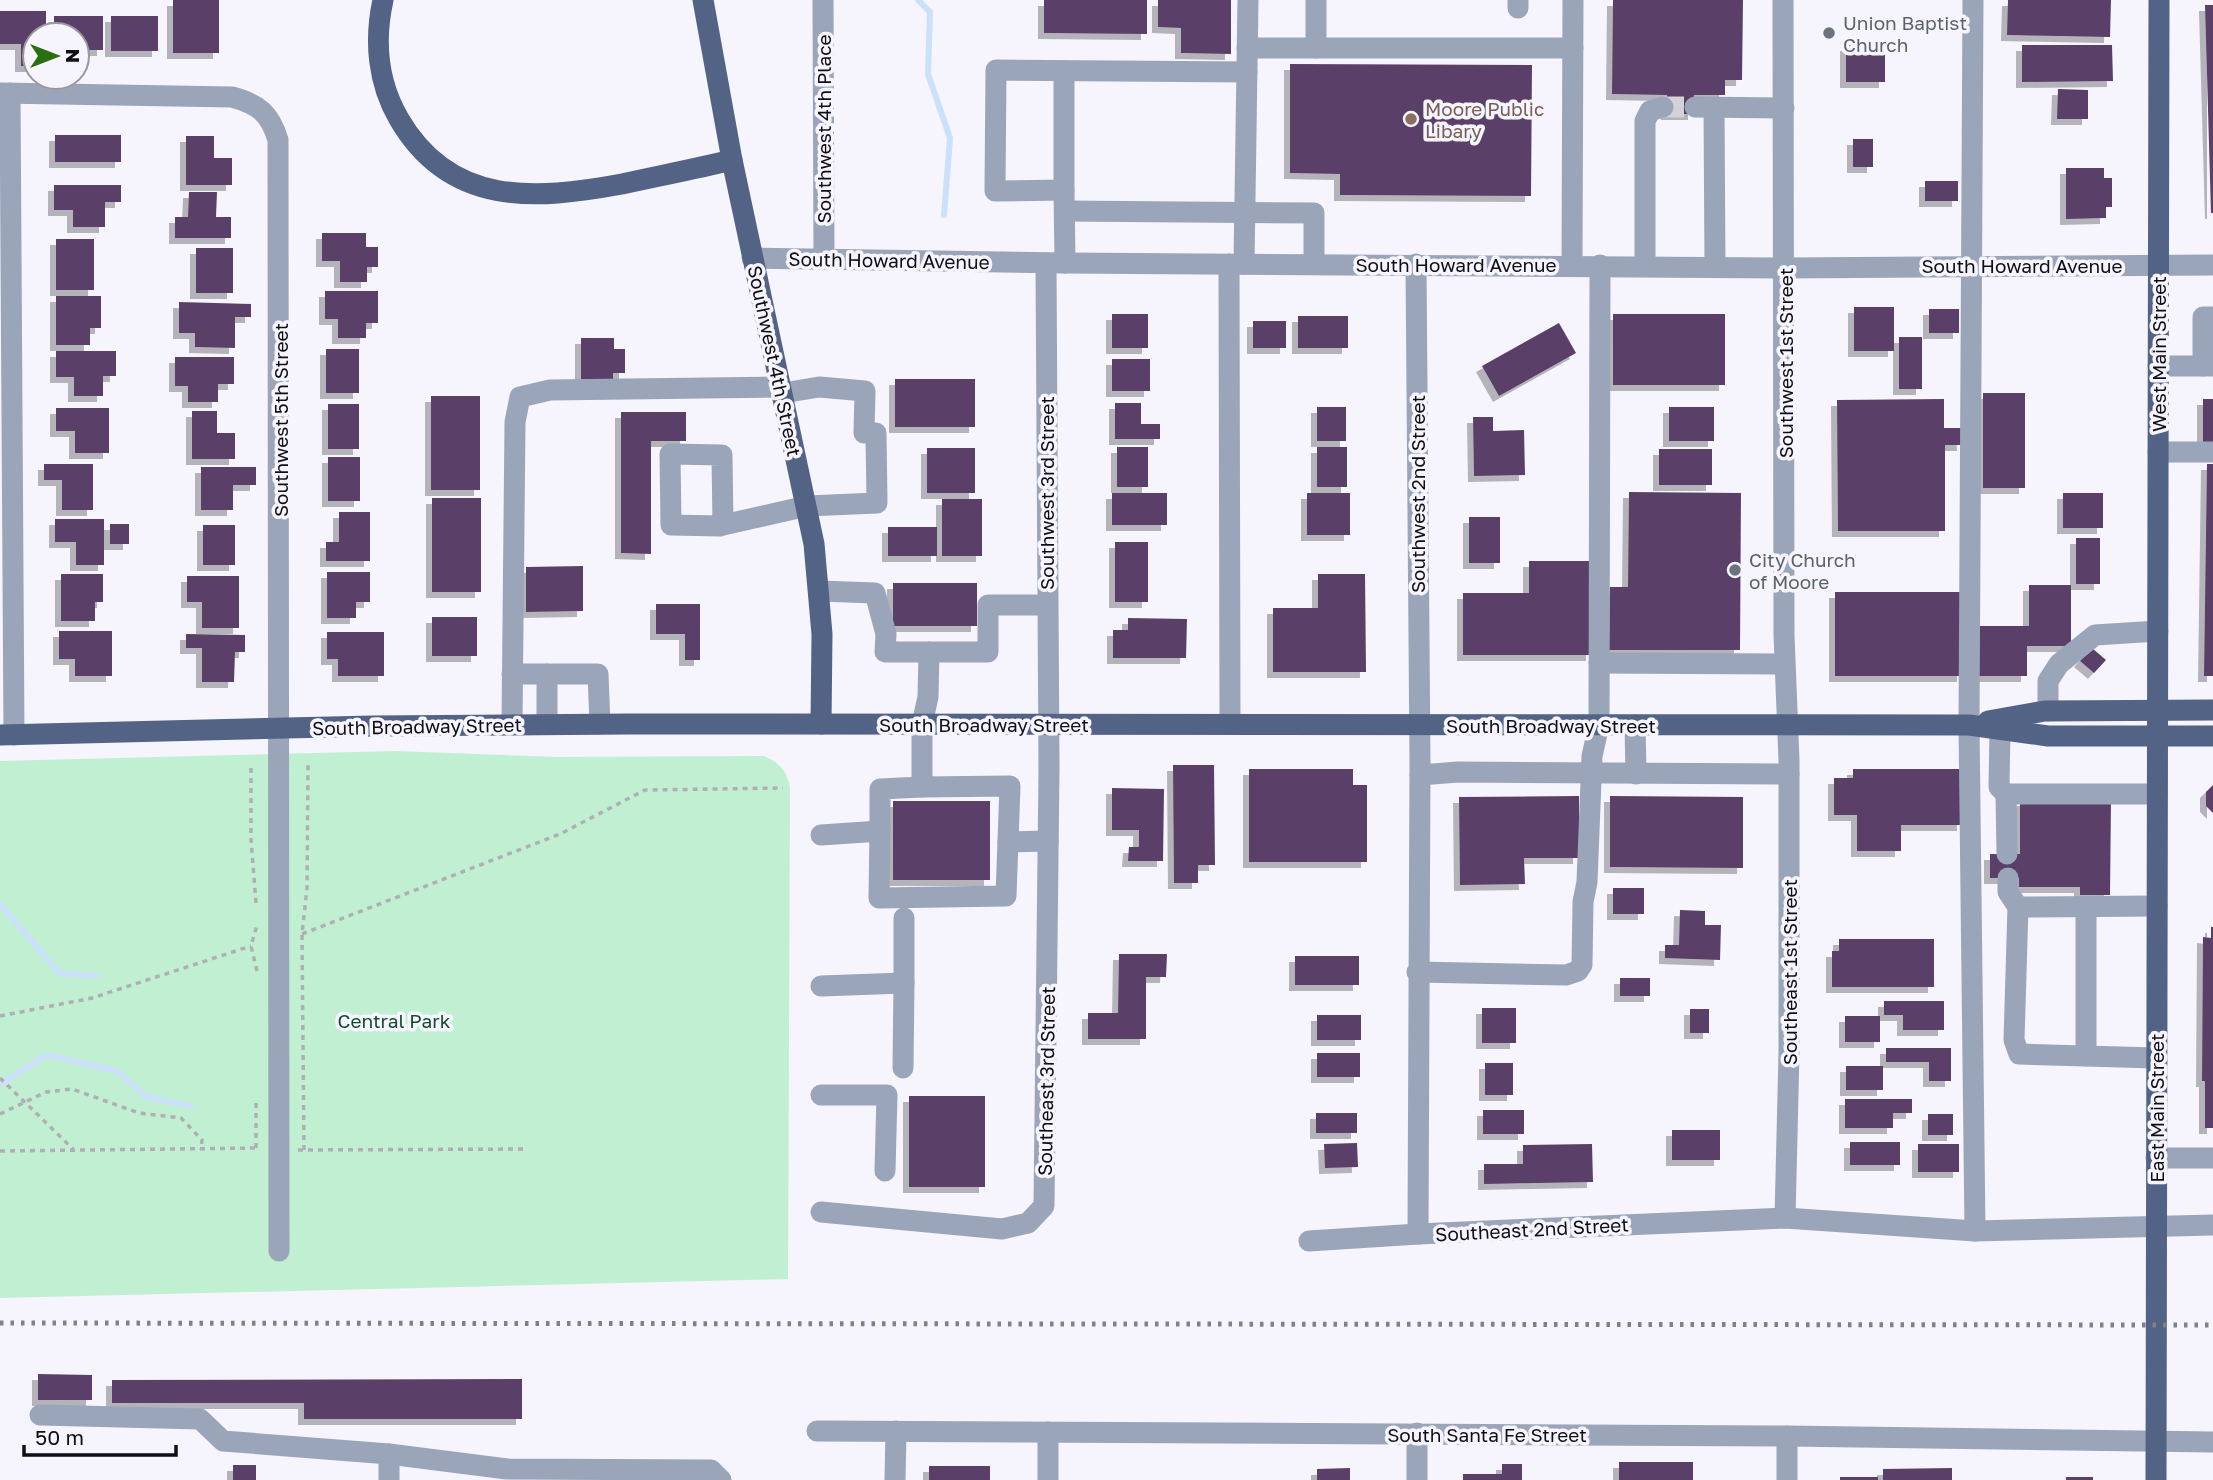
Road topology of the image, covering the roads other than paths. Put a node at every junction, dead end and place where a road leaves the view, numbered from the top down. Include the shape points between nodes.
1 (383, 0) edge
2 (704, 0) edge
3 (823, 0) edge
4 (1248, 0) edge
5 (1316, 0) edge
6 (1573, 0) edge
7 (1783, 0) edge
8 (1973, 0) edge
9 (2159, 0) edge
10 (1247, 48) junction
11 (1316, 48) junction
12 (1573, 48) junction
13 (1064, 71) junction
14 (1247, 72) junction
15 (5, 93) edge
16 (1663, 107) dead end
17 (1784, 108) junction
18 (732, 160) junction
19 (1065, 201) junction
20 (1245, 214) junction
21 (824, 257) junction
22 (752, 258) junction
23 (1056, 263) junction
24 (1236, 264) junction
25 (1314, 264) junction
26 (1416, 264) junction
27 (1572, 265) junction
28 (1600, 265) junction
29 (1645, 265) junction
30 (1973, 265) junction
31 (2159, 265) junction
32 (2213, 265) edge
33 (1715, 267) junction
34 (1785, 268) junction
35 (2213, 317) edge
36 (2158, 366) junction
37 (2208, 366) edge
38 (782, 390) junction
39 (2158, 452) junction
40 (2213, 452) edge
41 (807, 506) junction
42 (723, 525) dead end
43 (820, 591) junction
44 (1047, 605) junction
45 (2158, 631) junction
46 (929, 652) junction
47 (1599, 663) junction
48 (1784, 664) junction
49 (512, 674) junction
50 (547, 674) junction
51 (2157, 708) junction
52 (2213, 710) edge
53 (2048, 711) junction
54 (512, 724) junction
55 (547, 724) junction
56 (600, 724) junction
57 (821, 724) junction
58 (922, 724) junction
59 (1048, 724) junction
60 (1230, 724) junction
61 (1418, 724) junction
62 (1599, 725) junction
63 (1635, 725) junction
64 (1786, 725) junction
65 (1969, 725) junction
66 (280, 729) junction
67 (2000, 729) junction
68 (7, 735) edge
69 (2213, 736) edge
70 (2157, 737) junction
71 (1591, 773) junction
72 (1636, 774) junction
73 (1789, 774) junction
74 (1420, 775) junction
75 (922, 787) junction
76 (2006, 794) junction
77 (2157, 794) junction
78 (880, 831) junction
79 (821, 835) dead end
80 (1048, 841) junction
81 (1007, 842) junction
82 (2007, 854) dead end
83 (2008, 878) dead end
84 (2157, 906) junction
85 (2018, 907) junction
86 (2085, 907) junction
87 (904, 918) dead end
88 (1417, 972) junction
89 (904, 983) junction
90 (821, 986) dead end
91 (2086, 1056) junction
92 (2156, 1058) junction
93 (903, 1069) dead end
94 (821, 1095) dead end
95 (2156, 1158) junction
96 (2213, 1158) edge
97 (885, 1171) dead end
98 (821, 1212) dead end
99 (1785, 1218) junction
100 (2213, 1225) edge
101 (2156, 1226) junction
102 (1975, 1231) junction
103 (1418, 1234) junction
104 (1309, 1241) dead end
105 (279, 1251) dead end
106 (40, 1415) dead end
107 (817, 1430) dead end
108 (896, 1431) junction
109 (1048, 1432) junction
110 (1417, 1433) junction
111 (1787, 1436) junction
112 (2156, 1441) junction
113 (2213, 1442) edge
114 (389, 1454) junction
115 (389, 1480) edge
116 (721, 1480) edge
117 (895, 1480) edge
118 (1048, 1480) edge
119 (1417, 1480) edge
120 (1787, 1480) edge
121 (2156, 1480) edge

1 - 18 main road via 379,61 392,107 419,147 460,178 506,194 558,195
2 - 18 main road, Southwest 4th Street
3 - 21 street, Southwest 4th Place
4 - 10 street
5 - 11 street
6 - 12 street
7 - 17 street, Southwest 1st Street
8 - 30 street
9 - 31 main road, West Main Street
10 - 11 street
10 - 14 street
11 - 12 street
12 - 27 street
13 - 14 street
13 - 19 street, Southwest 3rd Street
13 - 19 street via 996,70 995,191
14 - 20 street
15 - 66 street, Southwest 5th Street via 232,97 267,113 274,126 279,153
15 - 68 street
16 - 29 street via 1650,111 1645,121
17 - 33 street via 1704,107
17 - 34 street, Southwest 1st Street
18 - 22 main road, Southwest 4th Street
19 - 20 street
19 - 23 street, Southwest 3rd Street
20 - 24 street
20 - 25 street via 1314,213
21 - 22 street, South Howard Avenue
21 - 23 street, South Howard Avenue
22 - 38 main road, Southwest 4th Street
23 - 24 street, South Howard Avenue
23 - 44 street, Southwest 3rd Street
24 - 25 street, South Howard Avenue
24 - 60 street
25 - 26 street, South Howard Avenue
26 - 27 street, South Howard Avenue
26 - 61 street, Southwest 2nd Street
27 - 28 street, South Howard Avenue
28 - 29 street, South Howard Avenue
28 - 47 street
29 - 33 street, South Howard Avenue
30 - 31 street, South Howard Avenue
30 - 34 street, South Howard Avenue
30 - 65 street
31 - 32 street, South Howard Avenue
31 - 36 main road, West Main Street
33 - 34 street, South Howard Avenue
34 - 48 street, Southwest 1st Street
35 - 37 street via 2203,317
36 - 37 street
36 - 39 main road, West Main Street
38 - 41 main road, Southwest 4th Street
38 - 41 street via 865,391 864,433 876,433 877,503
38 - 49 street via 550,390 520,397 515,422
39 - 40 street
39 - 45 main road, West Main Street
41 - 42 street
41 - 43 main road, Southwest 4th Street
43 - 46 street via 875,593 886,634 885,652
43 - 57 main road, Southwest 4th Street
44 - 46 street via 988,605 988,652
44 - 59 street, Southwest 3rd Street
45 - 51 main road, West Main Street
45 - 53 street via 2095,635 2059,664 2048,681
46 - 58 street
47 - 48 street
47 - 62 street
48 - 64 street, Southwest 1st Street
49 - 50 street
49 - 54 street
50 - 55 street
50 - 56 street via 598,674
51 - 52 main road, South Broadway Street
51 - 53 main road, South Broadway Street
51 - 70 main road, West Main Street
53 - 65 main road, South Broadway Street
54 - 55 main road, South Broadway Street
54 - 66 main road, South Broadway Street
55 - 56 main road, South Broadway Street
56 - 57 main road, South Broadway Street
57 - 58 main road, South Broadway Street
58 - 59 main road, South Broadway Street
58 - 75 street
59 - 60 main road, South Broadway Street
59 - 80 street, Southeast 3rd Street
60 - 61 main road, South Broadway Street
61 - 62 main road, South Broadway Street
61 - 74 street, Southeast 2nd Street
62 - 63 main road, South Broadway Street
62 - 71 street
63 - 64 main road, South Broadway Street
63 - 72 street
64 - 65 main road, South Broadway Street
64 - 73 street, Southeast 1st Street
65 - 67 main road, South Broadway Street
65 - 102 street
66 - 68 main road, South Broadway Street
66 - 105 street, Southwest 5th Street
67 - 70 main road, South Broadway Street via 2048,736
67 - 76 street via 1998,787
69 - 70 main road, South Broadway Street
70 - 77 main road, East Main Street
71 - 72 street
71 - 74 street
71 - 88 street via 1582,965 1578,971 1566,975
72 - 73 street
73 - 99 street, Southeast 1st Street
74 - 88 street, Southeast 2nd Street
75 - 78 street via 880,789
75 - 81 street via 1010,786
76 - 77 street
76 - 82 street
77 - 84 main road, East Main Street
78 - 79 street
78 - 81 street via 879,898 1006,896
80 - 81 street
80 - 98 street, Southeast 3rd Street via 1044,1206 1028,1223 1002,1229
83 - 85 street via 2008,892
84 - 86 street
84 - 92 main road, East Main Street
85 - 86 street
85 - 91 street via 2014,1040 2019,1054
86 - 91 street
87 - 89 street
88 - 103 street, Southeast 2nd Street
89 - 90 street
89 - 93 street
91 - 92 street
92 - 95 main road, East Main Street
94 - 97 street via 887,1095
95 - 96 street
95 - 101 main road, East Main Street
99 - 102 street, Southeast 2nd Street
99 - 103 street, Southeast 2nd Street
100 - 101 street, Southeast 2nd Street
101 - 102 street, Southeast 2nd Street
101 - 112 main road, East Main Street
103 - 104 street
106 - 114 street via 200,1419 223,1441
107 - 108 street, South Santa Fe Street
108 - 109 street, South Santa Fe Street
108 - 117 street
109 - 110 street, South Santa Fe Street
109 - 118 street
110 - 111 street, South Santa Fe Street
110 - 119 street
111 - 112 street, South Santa Fe Street
111 - 120 street
112 - 113 street, South Santa Fe Street
112 - 121 main road, East Main Street
114 - 115 street
114 - 116 street via 507,1469 711,1470

